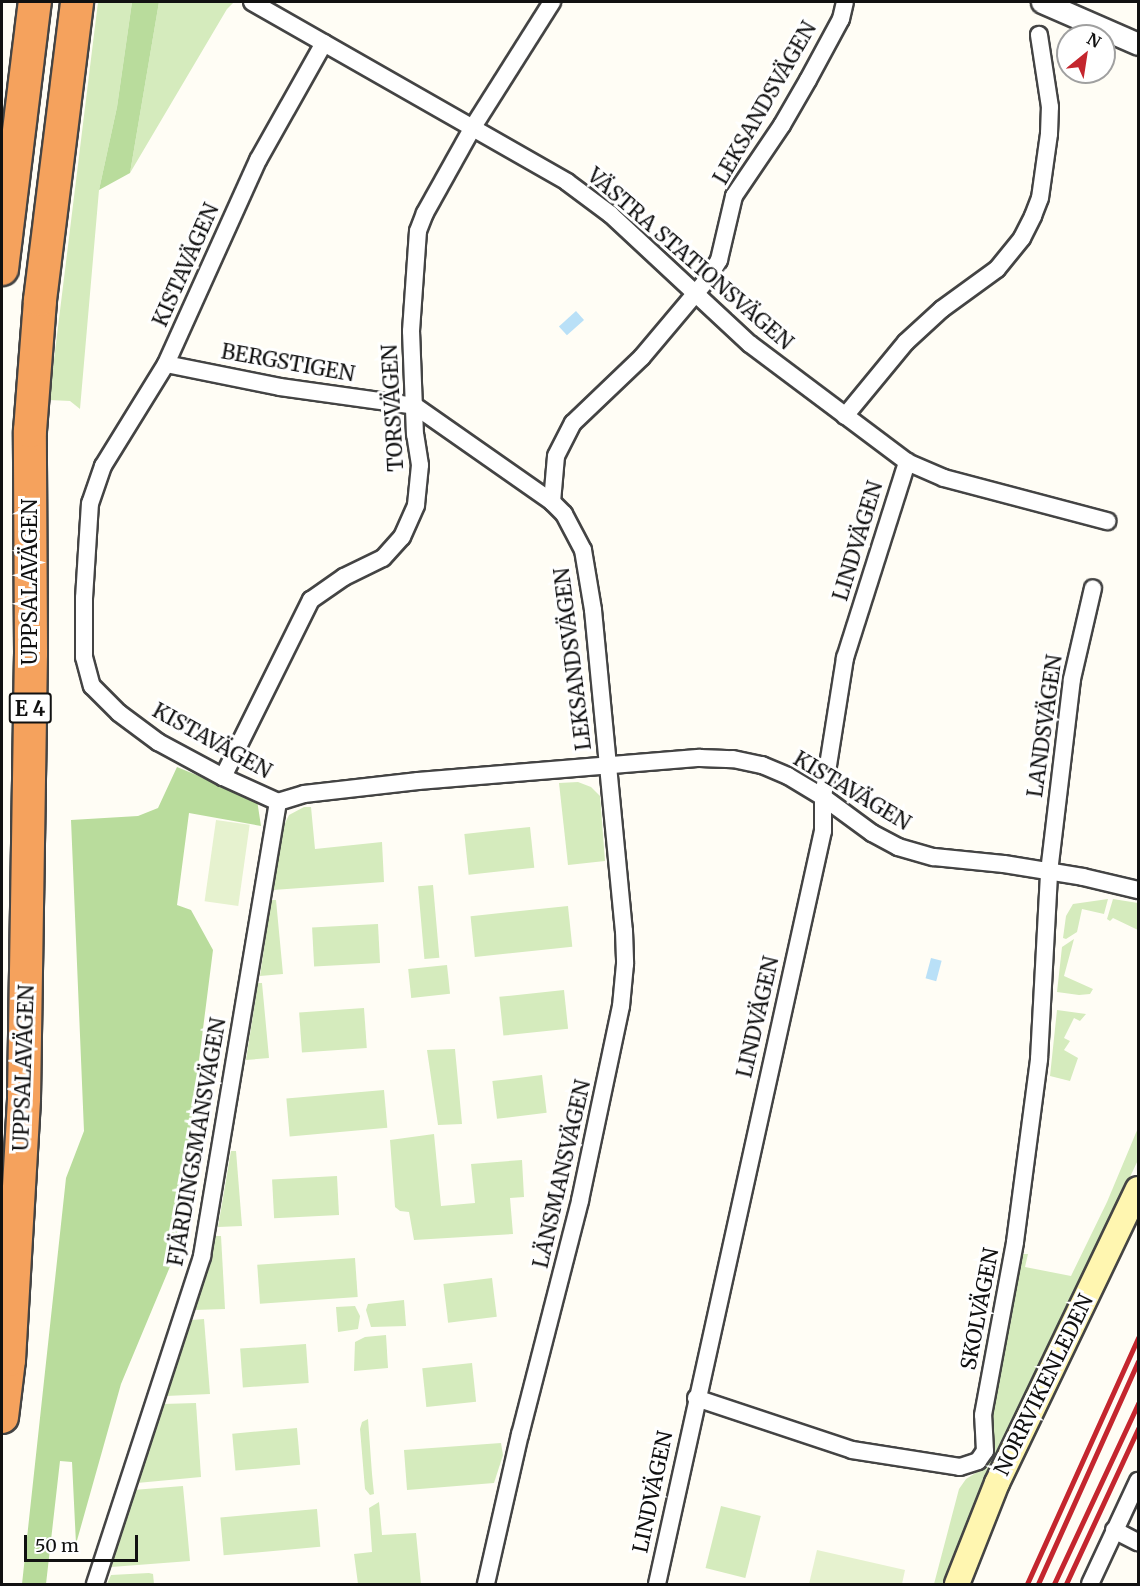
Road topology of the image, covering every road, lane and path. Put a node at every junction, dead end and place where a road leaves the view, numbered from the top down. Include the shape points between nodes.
1 (35, 2) edge
2 (77, 2) edge
3 (252, 2) edge
4 (552, 2) edge
5 (845, 2) edge
6 (1042, 2) edge
7 (1039, 35) dead end
8 (324, 43) junction
9 (1138, 44) edge
10 (473, 127) junction
11 (2, 269) edge
12 (695, 295) junction
13 (166, 364) junction
14 (416, 406) junction
15 (845, 417) junction
16 (907, 462) junction
17 (552, 502) junction
18 (1107, 521) dead end
19 (1093, 588) dead end
20 (609, 767) junction
21 (223, 777) junction
22 (823, 797) junction
23 (278, 802) junction
24 (1049, 872) junction
25 (1138, 890) edge
26 (1138, 1189) edge
27 (696, 1398) junction
28 (2, 1417) edge
29 (1138, 1481) edge
30 (1114, 1530) junction
31 (1138, 1542) edge
32 (95, 1584) edge
33 (486, 1584) edge
34 (657, 1584) edge
35 (957, 1584) edge
36 (1090, 1584) edge

1 - 11 highway
2 - 28 highway, UPPSALAVÄGEN / E 4 via 40,300 30,431 24,1098 9,1360
3 - 8 street, VÄSTRA STATIONSVÄGEN
4 - 10 street, TORSVÄGEN
5 - 12 street, LEKSANDSVÄGEN via 807,83 734,196 719,260
6 - 9 street
7 - 15 street via 1050,107 1049,134 1040,198 1022,238 997,269 942,309 906,342
8 - 10 street, VÄSTRA STATIONSVÄGEN
8 - 13 street, KISTAVÄGEN via 258,160
10 - 12 street, VÄSTRA STATIONSVÄGEN via 567,182 610,214
10 - 14 street, TORSVÄGEN via 418,231 411,331
12 - 15 street, VÄSTRA STATIONSVÄGEN via 750,344
12 - 17 street, LEKSANDSVÄGEN via 642,357 573,423 556,456
13 - 14 street, BERGSTIGEN via 280,387
13 - 21 street, KISTAVÄGEN via 103,466 90,503 84,657 93,686 119,713 158,741
14 - 17 street, BERGSTIGEN
14 - 21 street, TORSVÄGEN via 419,486 416,505 402,537 382,558 311,600
15 - 16 street, VÄSTRA STATIONSVÄGEN
16 - 18 street, VÄSTRA STATIONSVÄGEN via 944,478
16 - 22 street, LINDVÄGEN via 845,658
17 - 20 street, LEKSANDSVÄGEN via 564,514 583,550
19 - 24 street, LANDSVÄGEN via 1072,679
20 - 22 street, KISTAVÄGEN via 700,758 733,759 780,772
20 - 23 street, KISTAVÄGEN via 418,781 304,794
20 - 33 street, LÄNSMANSVÄGEN via 624,931 621,1006 580,1201
21 - 23 street, KISTAVÄGEN
22 - 24 street, KISTAVÄGEN via 898,847 934,857
22 - 27 street, LINDVÄGEN via 823,831
23 - 32 street, FJÄRDINGSMANSVÄGEN via 202,1256
24 - 25 street, KISTAVÄGEN
24 - 27 street, SKOLVÄGEN via 1040,1059 1015,1242 983,1415 985,1451 978,1461 960,1467 852,1450
26 - 35 main road, NORRVIKENLEDEN via 997,1483
27 - 34 street, LINDVÄGEN
29 - 30 street
30 - 31 street
30 - 36 street

